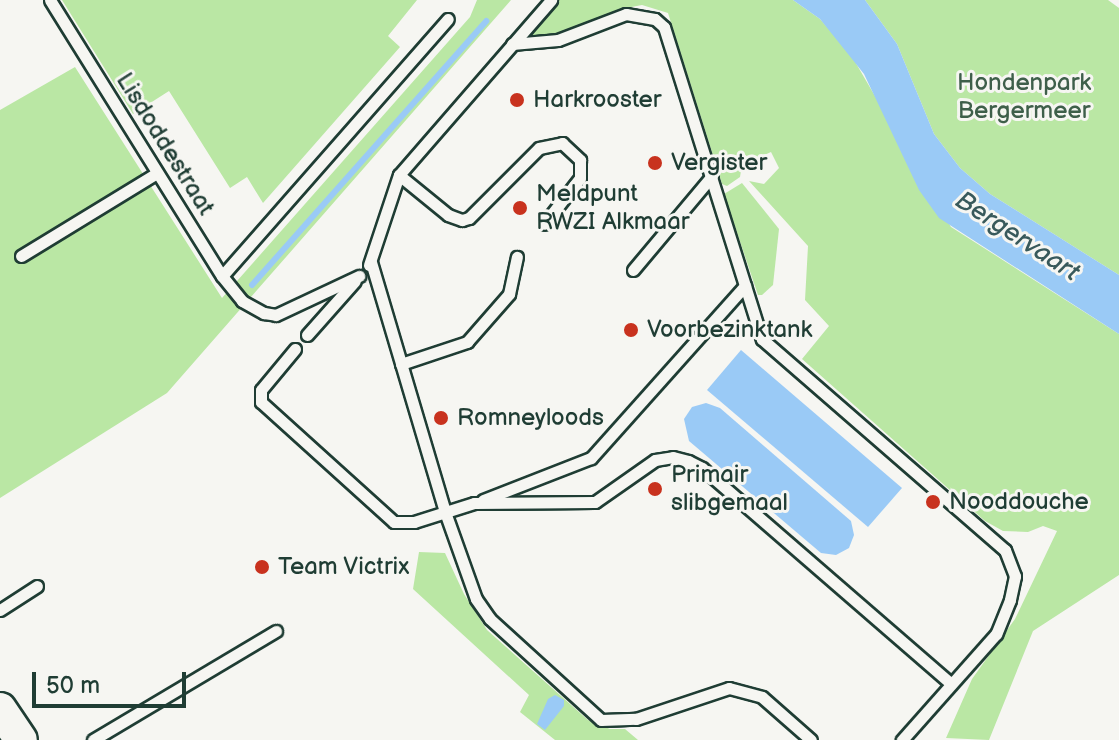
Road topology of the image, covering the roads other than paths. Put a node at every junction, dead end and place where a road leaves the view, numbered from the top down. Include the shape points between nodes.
1 (50, 0) edge
2 (551, 0) edge
3 (448, 19) dead end
4 (512, 44) junction
5 (157, 173) junction
6 (399, 175) junction
7 (712, 176) junction
8 (544, 224) dead end
9 (21, 256) dead end
10 (517, 257) dead end
11 (371, 262) junction
12 (633, 270) dead end
13 (222, 276) junction
14 (359, 276) junction
15 (745, 286) junction
16 (307, 335) dead end
17 (295, 349) dead end
18 (401, 364) junction
19 (474, 503) junction
20 (445, 512) junction
21 (37, 586) dead end
22 (0, 610) edge
23 (276, 631) dead end
24 (950, 683) junction
25 (0, 709) edge
26 (21, 740) edge
27 (93, 740) edge
28 (811, 740) edge
29 (902, 740) edge

1 - 5 lane, Lisdoddestraat
2 - 4 lane
3 - 13 lane
4 - 6 lane
4 - 7 lane via 558,40 626,14 655,19 670,37
5 - 9 lane
5 - 13 lane, Lisdoddestraat
6 - 8 lane via 448,215 462,220 539,148 562,143 580,160 580,178
6 - 11 lane
7 - 12 lane
7 - 15 lane
10 - 18 lane via 509,294 467,342
11 - 14 lane
11 - 18 lane
13 - 14 lane, Lisdoddestraat via 251,306 276,315
14 - 16 lane
15 - 19 lane via 591,458
15 - 24 lane via 762,339 1005,550 1015,576 996,634
17 - 20 lane via 261,390 268,410 394,522
18 - 20 lane
19 - 20 lane
19 - 24 lane via 595,502 655,460 688,461
20 - 28 lane via 476,599 490,619 601,720 636,719 729,688 762,697
21 - 22 lane
23 - 27 lane
24 - 29 lane
25 - 26 main road

